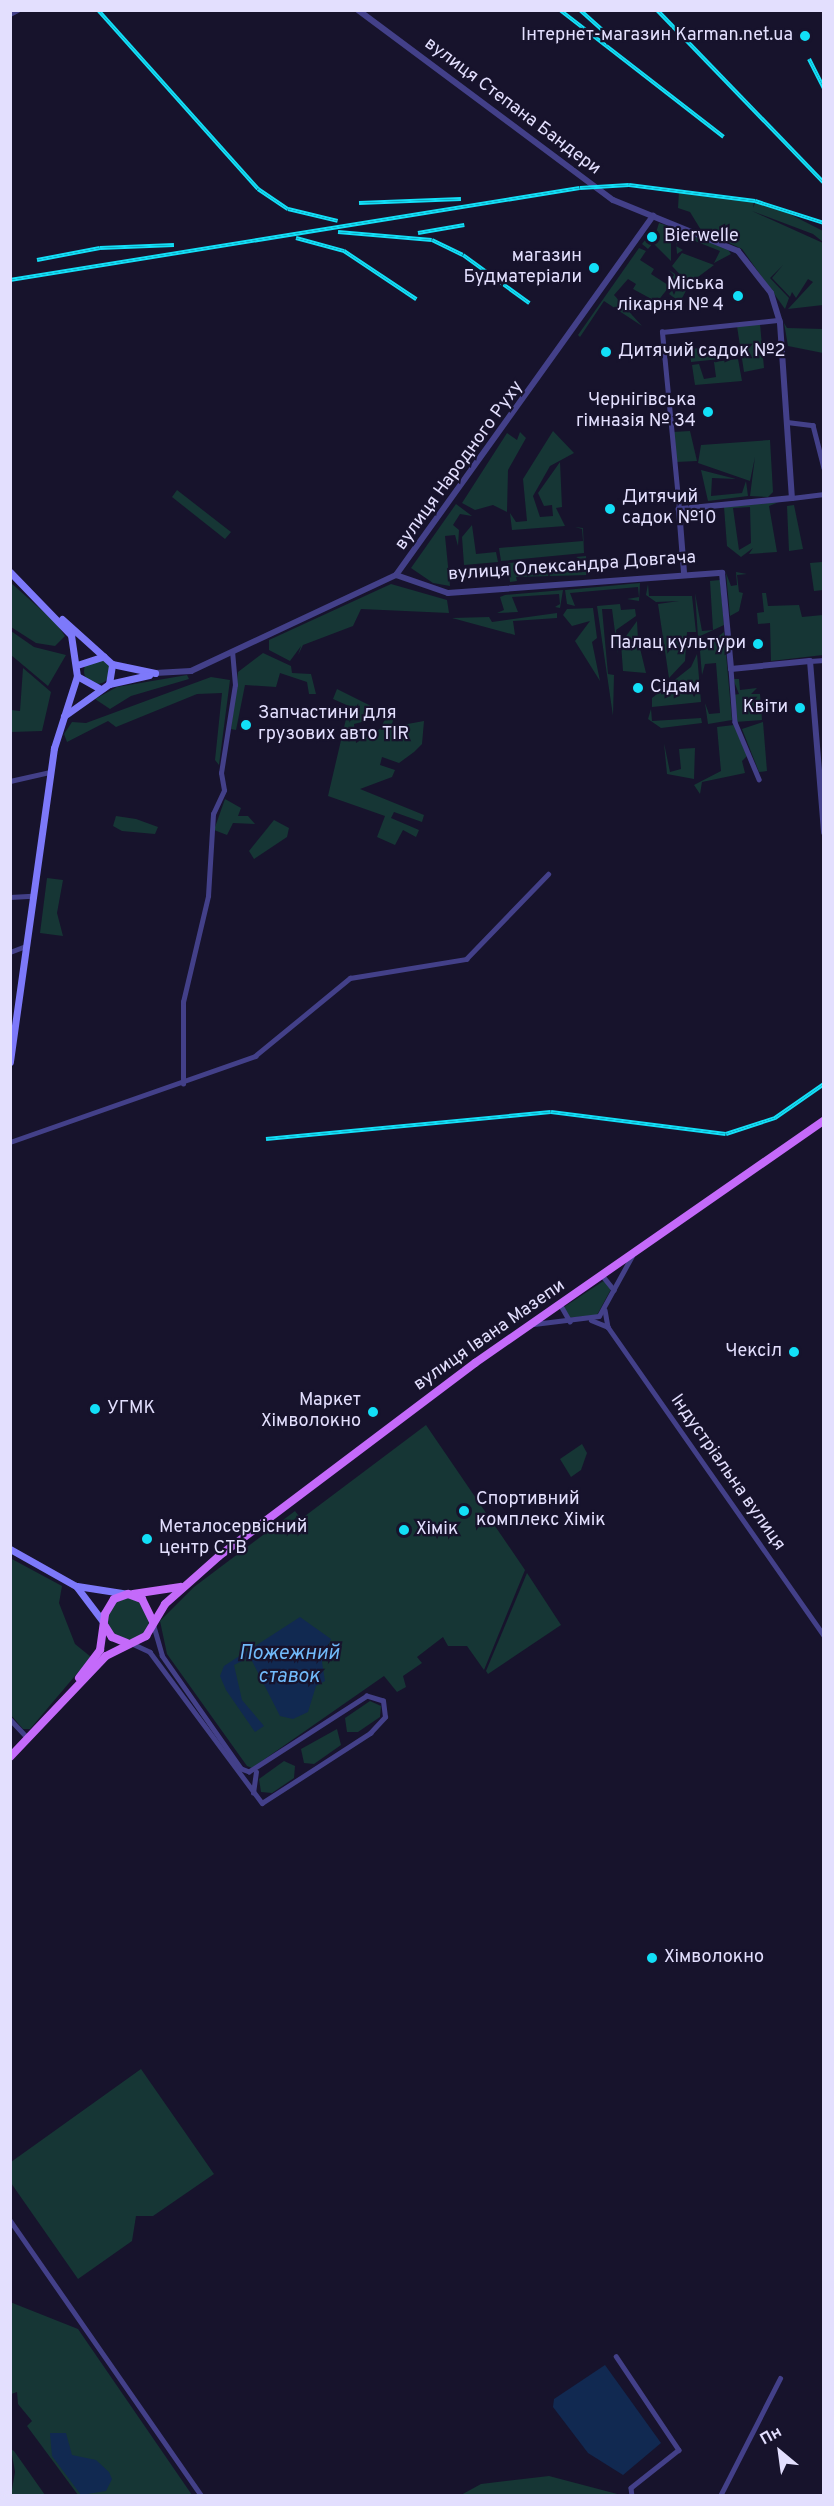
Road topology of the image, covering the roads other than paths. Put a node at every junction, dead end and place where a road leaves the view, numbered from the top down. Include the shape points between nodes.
1 (18, 10) edge
2 (358, 10) edge
3 (10, 14) edge
4 (653, 216) junction
5 (779, 320) junction
6 (788, 422) junction
7 (824, 468) edge
8 (824, 494) edge
9 (792, 498) junction
10 (679, 509) junction
11 (10, 572) edge
12 (684, 573) junction
13 (396, 575) junction
14 (57, 615) junction
15 (232, 653) junction
16 (104, 657) junction
17 (824, 660) edge
18 (810, 661) junction
19 (112, 664) junction
20 (77, 665) junction
21 (730, 669) junction
22 (155, 674) junction
23 (77, 676) junction
24 (109, 684) junction
25 (100, 688) junction
26 (64, 716) junction
27 (50, 772) junction
28 (759, 779) dead end
29 (10, 781) edge
30 (824, 832) edge
31 (548, 874) dead end
32 (32, 896) junction
33 (10, 897) edge
34 (26, 946) junction
35 (10, 952) edge
36 (10, 1062) edge
37 (183, 1084) junction
38 (824, 1120) edge
39 (10, 1142) edge
40 (634, 1253) junction
41 (602, 1275) junction
42 (614, 1290) junction
43 (560, 1304) junction
44 (604, 1310) junction
45 (591, 1320) junction
46 (572, 1322) junction
47 (531, 1324) junction
48 (608, 1327) junction
49 (10, 1549) edge
50 (75, 1586) junction
51 (182, 1586) junction
52 (128, 1594) junction
53 (153, 1623) junction
54 (105, 1626) junction
55 (824, 1635) edge
56 (131, 1643) junction
57 (66, 1696) junction
58 (12, 1722) edge
59 (28, 1738) junction
60 (10, 1758) edge
61 (256, 1772) junction
62 (253, 1793) junction
63 (10, 2220) edge
64 (616, 2356) dead end
65 (780, 2378) dead end
66 (202, 2496) edge
67 (632, 2496) edge
68 (720, 2496) edge

1 - 3 street
2 - 4 street, вулиця Степана Бандери via 586,182 613,200
4 - 5 street, вулиця Степана Бандери via 738,251 771,293
4 - 13 street, вулиця Народного Руху via 455,500
5 - 6 street, вулиця Степана Бандери
5 - 10 street via 662,332
6 - 7 street via 813,425
6 - 9 street, вулиця Степана Бандери
8 - 9 street
9 - 10 street
10 - 12 street
11 - 14 main road
12 - 13 street, вулиця Олександра Довгача via 448,593
12 - 21 street, вулиця Олександра Довгача via 722,573
13 - 15 street, вулиця Народного Руху
14 - 16 main road
14 - 20 main road via 71,635
15 - 22 street, вулиця Народного Руху via 191,671
15 - 37 street via 235,685 221,773 224,790 213,814 208,896 183,1002
16 - 19 main road
16 - 20 main road
17 - 18 street
18 - 21 street
18 - 30 street
19 - 22 main road
19 - 24 main road
20 - 23 main road
21 - 28 street, вулиця Олександра Довгача via 735,722
22 - 24 main road
23 - 25 main road
23 - 26 main road
24 - 25 main road
25 - 26 main road
26 - 27 main road
27 - 29 street
27 - 32 main road
31 - 37 street via 466,959 350,978 255,1056
32 - 33 street
32 - 34 main road
34 - 35 street
34 - 36 main road
37 - 39 street
38 - 40 main road, вулиця Івана Мазепи
40 - 41 main road, вулиця Івана Мазепи
40 - 42 street
41 - 42 street
41 - 43 main road, вулиця Івана Мазепи
42 - 44 street
43 - 46 street via 563,1316
43 - 47 main road, вулиця Івана Мазепи
44 - 45 street
44 - 48 street, Індустріальна вулиця
45 - 46 street
45 - 48 street
46 - 47 street
47 - 51 main road, вулиця Івана Мазепи
48 - 55 street, Індустріальна вулиця
49 - 50 main road
50 - 52 main road
50 - 54 main road
51 - 52 main road, вулиця Івана Мазепи
51 - 53 main road, вулиця Івана Мазепи
52 - 53 main road via 146,1601
52 - 54 main road via 110,1603
53 - 56 main road via 146,1636
53 - 61 street via 162,1656 241,1769
54 - 56 main road via 117,1640
54 - 57 main road via 100,1650
56 - 57 main road via 106,1656
56 - 62 street via 150,1652
57 - 59 main road
58 - 59 street
59 - 60 main road
61 - 62 street
61 - 62 street via 366,1697 375,1696 386,1705 377,1728 274,1799 262,1803
63 - 66 street
64 - 67 street via 679,2450 631,2488
65 - 68 street

